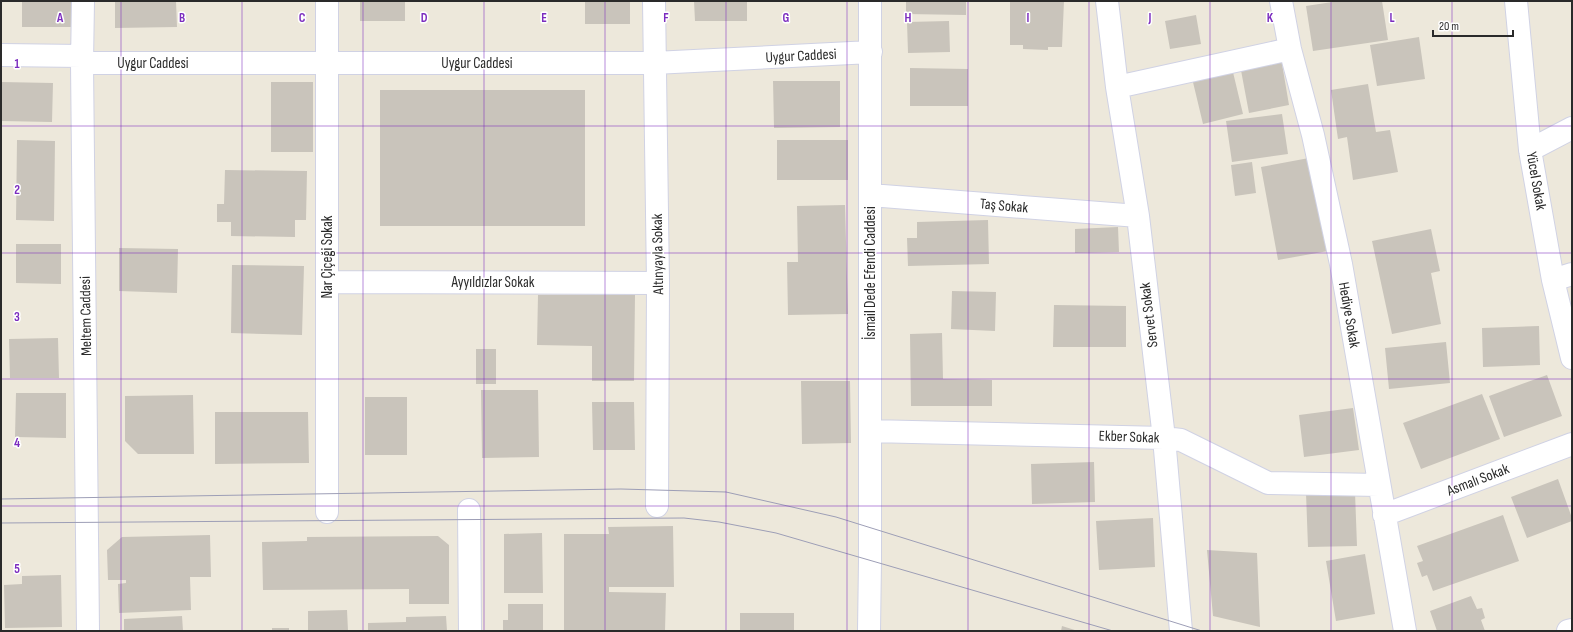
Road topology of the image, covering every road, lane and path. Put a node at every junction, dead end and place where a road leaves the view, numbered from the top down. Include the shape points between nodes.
1 (83, 1) edge
2 (327, 1) edge
3 (654, 1) edge
4 (870, 1) edge
5 (1107, 1) edge
6 (1281, 1) edge
7 (1516, 1) edge
8 (1290, 49) junction
9 (871, 52) junction
10 (1, 55) edge
11 (82, 59) junction
12 (327, 62) junction
13 (654, 63) junction
14 (1117, 87) junction
15 (1572, 128) edge
16 (1530, 150) junction
17 (870, 195) junction
18 (1138, 216) junction
19 (1562, 277) edge
20 (328, 282) junction
21 (658, 283) junction
22 (1572, 358) edge
23 (870, 431) junction
24 (1164, 438) junction
25 (1572, 444) edge
26 (1379, 485) junction
27 (657, 506) dead end
28 (469, 510) dead end
29 (327, 512) dead end
30 (1384, 515) junction
31 (1572, 630) edge
32 (88, 631) edge
33 (470, 631) edge
34 (869, 631) edge
35 (1181, 631) edge
36 (1405, 631) edge
37 (1568, 631) edge

1 - 11 street, Meltem Caddesi
2 - 12 street, Nar Çiçeği Sokak
3 - 13 street, Altınyayla Sokak
4 - 9 street, İsmail Dede Efendi Caddesi
5 - 14 street, Servet Sokak
6 - 8 street, Hediye Sokak
7 - 16 street, Yücel Sokak
8 - 14 street
8 - 26 street, Hediye Sokak via 1313,135 1341,264
9 - 13 street, Uygur Caddesi
9 - 17 street, İsmail Dede Efendi Caddesi
10 - 11 street, Uygur Caddesi
11 - 12 street, Uygur Caddesi
11 - 32 street, Meltem Caddesi
12 - 13 street, Uygur Caddesi
12 - 20 street, Nar Çiçeği Sokak
13 - 21 street, Altınyayla Sokak
14 - 18 street, Servet Sokak
15 - 16 street
16 - 19 street, Yücel Sokak
17 - 18 street, Taş Sokak
17 - 23 street, İsmail Dede Efendi Caddesi
18 - 24 street, Servet Sokak
19 - 22 street, Yücel Sokak
20 - 21 street, Ayyıldızlar Sokak
20 - 29 street, Nar Çiçeği Sokak
21 - 27 street, Altınyayla Sokak
23 - 24 street, Ekber Sokak
23 - 34 street, İsmail Dede Efendi Caddesi
24 - 26 street, Ekber Sokak via 1181,440 1268,483
24 - 35 street, Servet Sokak
25 - 30 street, Asmalı Sokak
26 - 30 street, Hediye Sokak
28 - 33 street
30 - 36 street, Hediye Sokak
31 - 37 street

